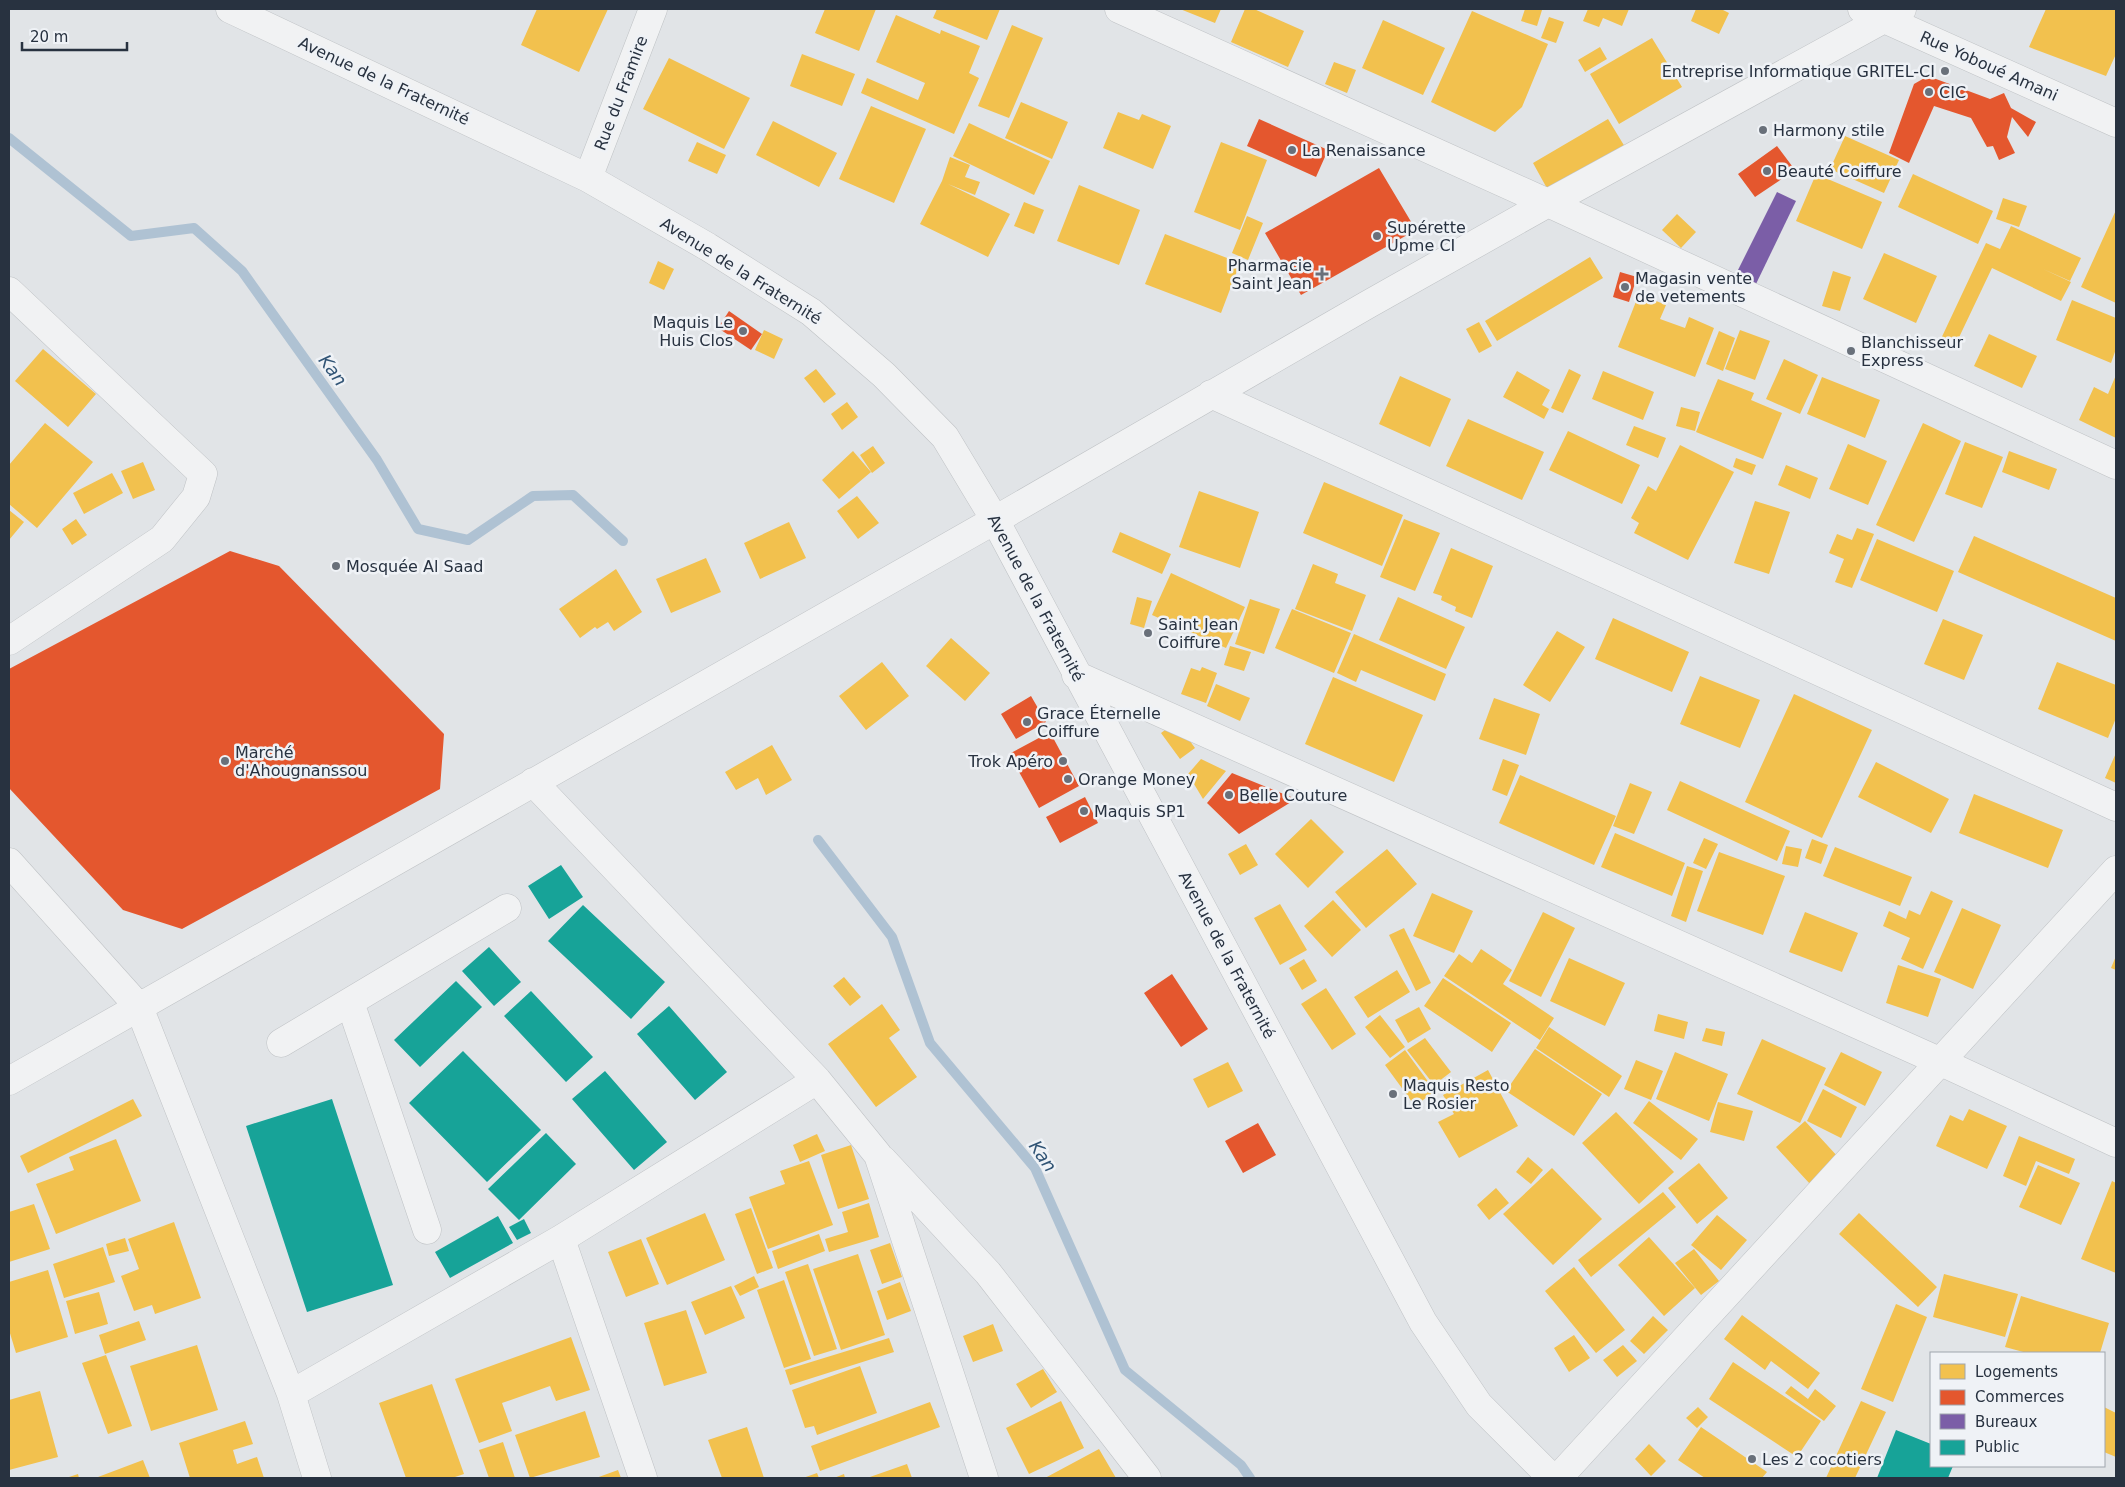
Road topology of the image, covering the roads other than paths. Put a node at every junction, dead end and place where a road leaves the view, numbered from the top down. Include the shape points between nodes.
1 (230, 9) edge
2 (653, 9) edge
3 (1119, 9) edge
4 (1883, 12) edge
5 (2116, 123) edge
6 (588, 178) junction
7 (1548, 203) junction
8 (9, 291) edge
9 (1211, 394) junction
10 (2116, 465) edge
11 (995, 520) junction
12 (9, 641) edge
13 (1076, 675) junction
14 (533, 782) junction
15 (2116, 807) edge
16 (9, 862) edge
17 (2116, 870) edge
18 (507, 908) dead end
19 (350, 1002) junction
20 (139, 1007) junction
21 (281, 1043) dead end
22 (1939, 1060) junction
23 (817, 1080) junction
24 (9, 1081) edge
25 (2116, 1144) edge
26 (878, 1155) junction
27 (428, 1230) dead end
28 (561, 1239) junction
29 (291, 1394) junction
30 (317, 1478) edge
31 (643, 1478) edge
32 (984, 1478) edge
33 (1147, 1478) edge
34 (1552, 1478) edge
35 (1558, 1478) edge

1 - 6 street, Avenue de la Fraternité
2 - 6 street, Rue du Framire
3 - 7 street
4 - 5 street, Rue Yoboué Amani
4 - 7 street
6 - 11 street, Avenue de la Fraternité via 708,247 811,312 884,375 945,437
7 - 9 street
7 - 10 street
8 - 12 street via 203,474 196,497 162,540
9 - 11 street
9 - 15 street
11 - 13 street, Avenue de la Fraternité
11 - 14 street
13 - 22 street
13 - 34 street, Avenue de la Fraternité via 1424,1322 1479,1405
14 - 20 street
14 - 23 street
16 - 20 street
17 - 22 street
18 - 19 street
19 - 21 street
19 - 27 street
20 - 24 street
20 - 29 street
22 - 25 street
22 - 35 street
23 - 26 street
23 - 28 street
26 - 32 street
26 - 33 street via 988,1273
28 - 29 street
28 - 31 street
29 - 30 street

